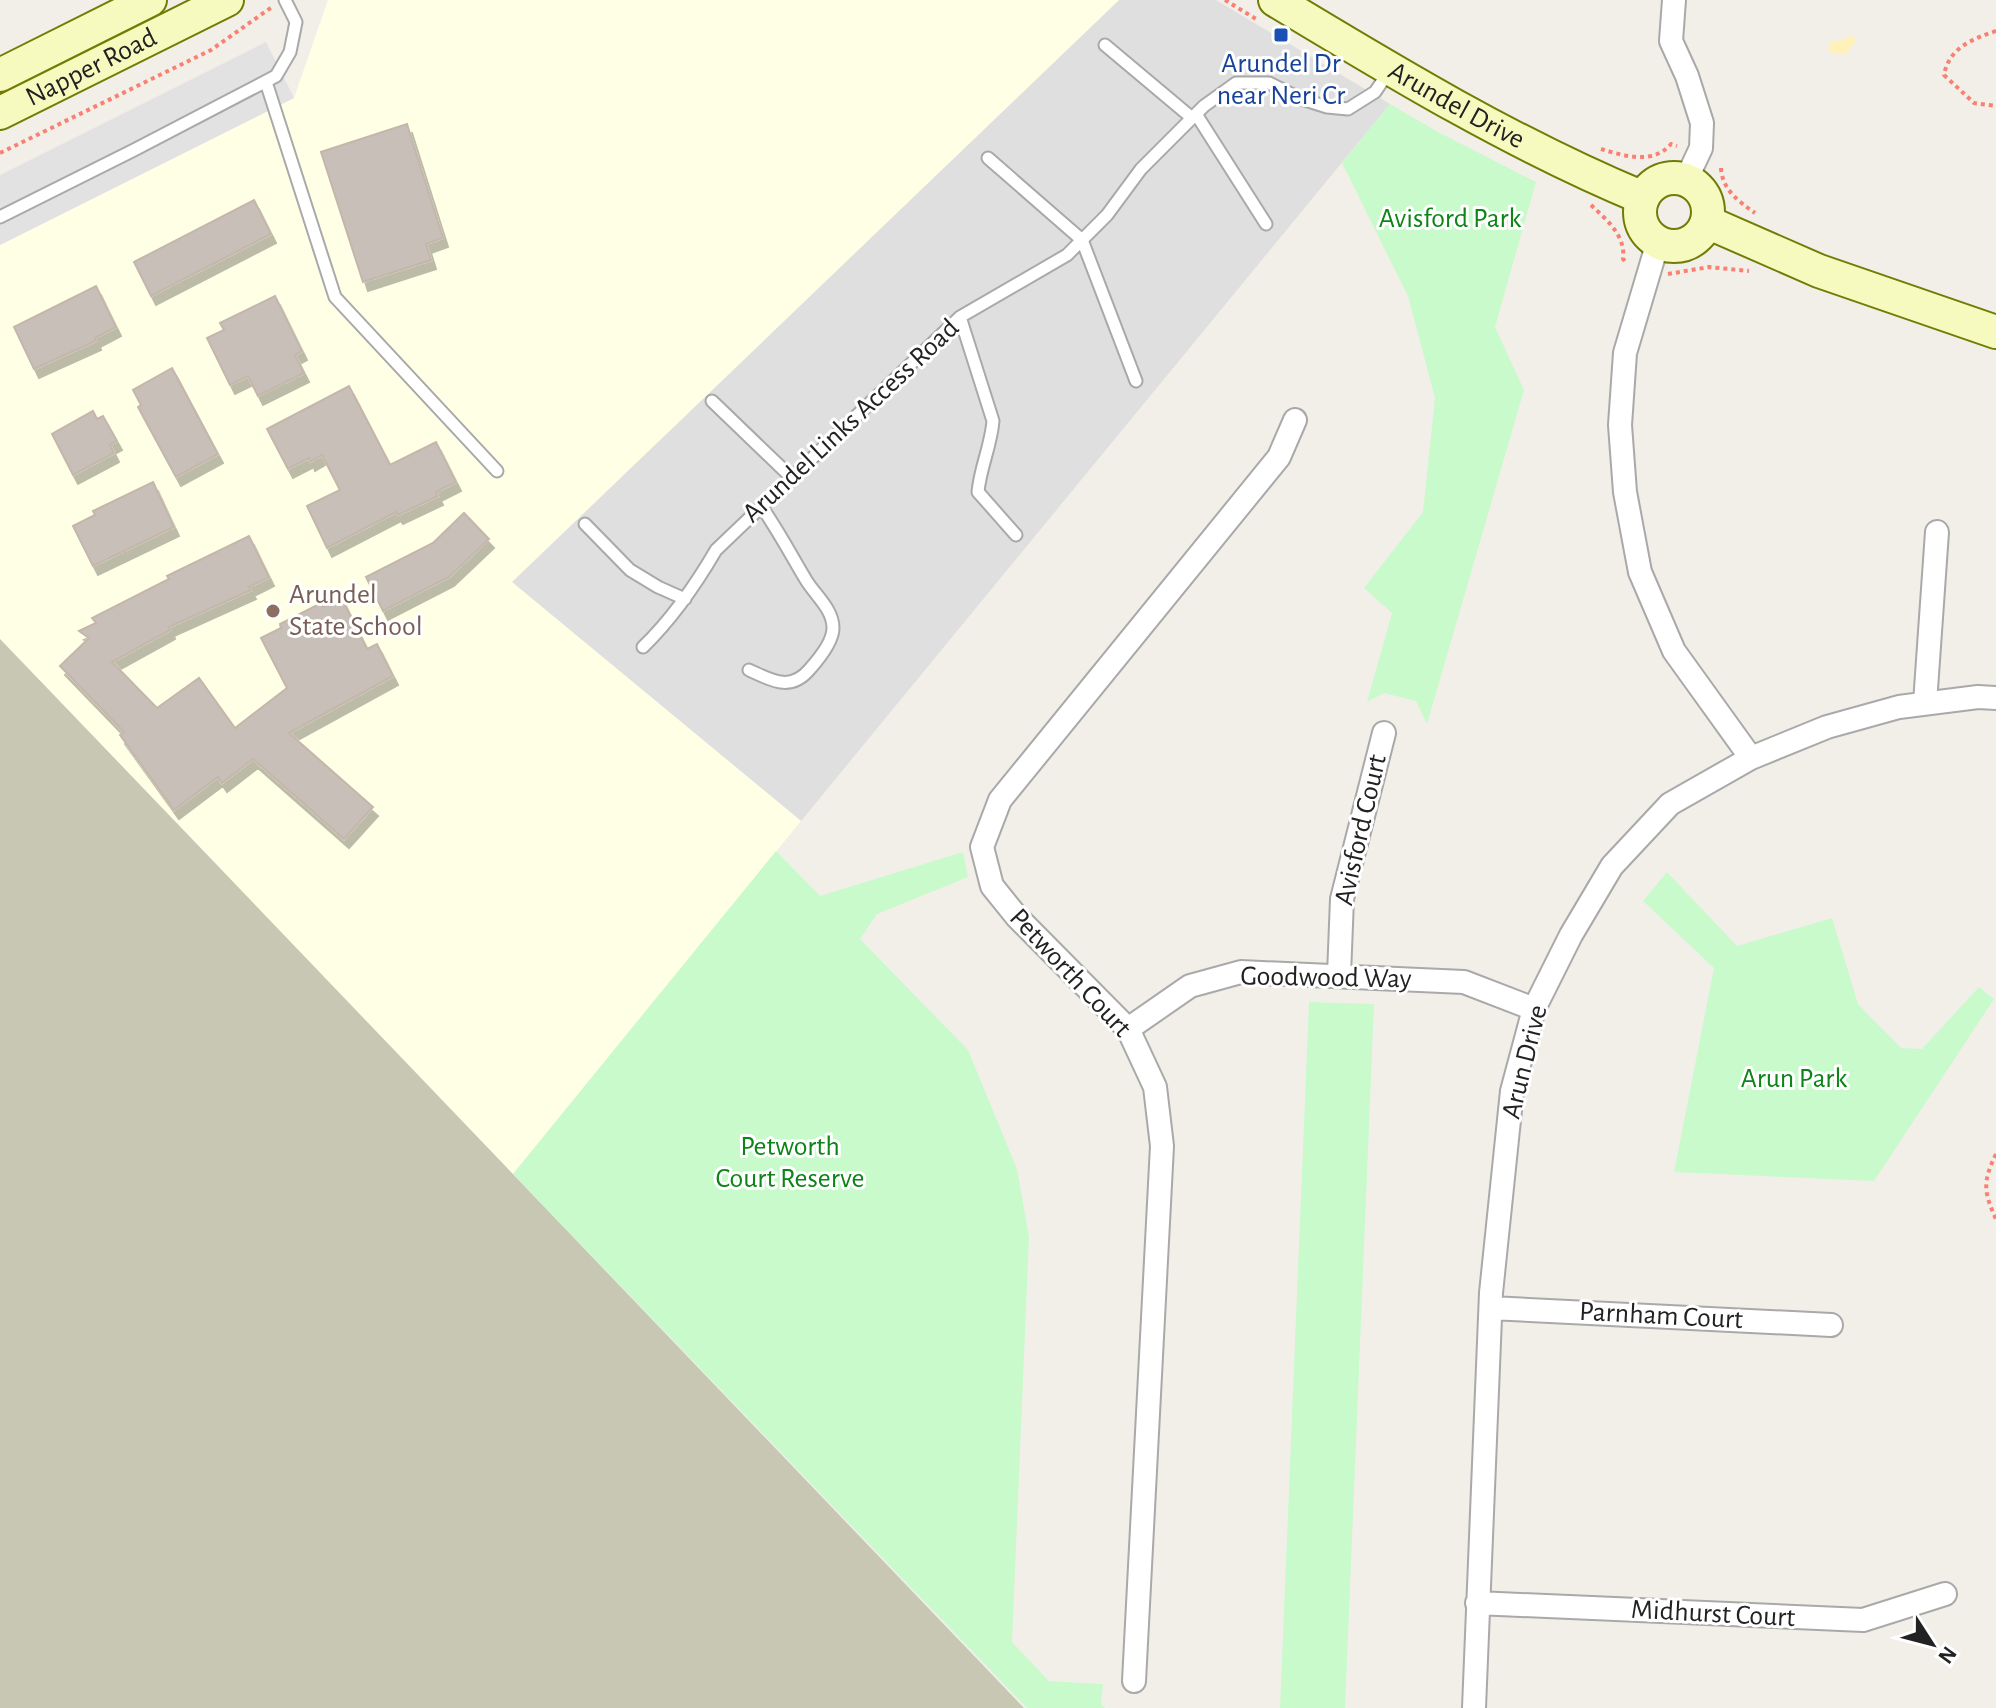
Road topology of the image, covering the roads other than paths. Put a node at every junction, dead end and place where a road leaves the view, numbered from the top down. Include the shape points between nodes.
1 (150, 0) edge
2 (227, 0) edge
3 (283, 0) edge
4 (1275, 0) edge
5 (1674, 0) edge
6 (1105, 45) dead end
7 (1390, 69) junction
8 (0, 75) edge
9 (266, 82) junction
10 (0, 113) edge
11 (1194, 116) junction
12 (988, 158) dead end
13 (1686, 180) junction
14 (1643, 198) junction
15 (0, 217) edge
16 (1707, 222) junction
17 (1266, 224) dead end
18 (1082, 240) junction
19 (1658, 242) junction
20 (960, 317) junction
21 (1996, 332) edge
22 (1136, 381) dead end
23 (712, 401) dead end
24 (1295, 420) dead end
25 (497, 471) dead end
26 (791, 477) junction
27 (761, 506) junction
28 (585, 524) dead end
29 (1937, 532) dead end
30 (1016, 535) dead end
31 (685, 599) junction
32 (643, 647) dead end
33 (749, 670) dead end
34 (1996, 698) edge
35 (1925, 703) junction
36 (1384, 733) dead end
37 (1751, 758) junction
38 (1339, 975) junction
39 (1534, 1009) junction
40 (1128, 1029) junction
41 (1491, 1308) junction
42 (1831, 1325) dead end
43 (1945, 1594) dead end
44 (1477, 1603) junction
45 (1134, 1681) dead end
46 (1474, 1708) edge

1 - 8 main road, Napper Road
2 - 10 main road, Napper Road
3 - 9 lane via 296,22 290,52 276,76
4 - 7 main road, Arundel Drive
5 - 13 street via 1671,41 1702,123 1701,148
6 - 11 lane
7 - 11 lane, Arundel Links Access Road via 1375,92 1348,109 1299,98 1269,83 1236,83
7 - 14 main road, Arundel Drive via 1589,176
9 - 15 lane
9 - 25 lane via 335,297
11 - 17 lane
11 - 18 lane, Arundel Links Access Road
12 - 18 lane
13 - 14 main road via 1661,181
13 - 16 main road via 1705,197
14 - 19 main road via 1642,223
16 - 19 main road via 1692,241 1669,246
16 - 21 main road via 1819,271
18 - 20 lane, Arundel Links Access Road via 1067,255
18 - 22 lane
19 - 37 street via 1625,353 1620,425 1628,506 1640,572 1674,651
20 - 26 lane, Arundel Links Access Road
20 - 30 lane via 993,421 978,492
23 - 26 lane
24 - 40 street, Petworth Court via 1279,457 1000,800 982,847 992,886
26 - 27 lane, Arundel Links Access Road
27 - 31 lane, Arundel Links Access Road via 716,550
27 - 33 lane via 830,614 833,629 829,643 797,682 775,682
28 - 31 lane via 630,570
29 - 35 street
31 - 32 lane, Arundel Links Access Road
34 - 35 street, Arun Drive
35 - 37 street, Arun Drive via 1827,727
36 - 38 street, Avisford Court via 1342,899
37 - 39 street, Arun Drive via 1670,804 1612,866
38 - 39 street, Goodwood Way via 1464,982
38 - 40 street, Goodwood Way via 1241,972 1190,986
39 - 41 street, Arun Drive via 1512,1091
40 - 45 street, Petworth Court via 1155,1087 1162,1146
41 - 42 street, Parnham Court
41 - 44 street, Arun Drive
43 - 44 street, Midhurst Court via 1863,1620
44 - 46 street, Arun Drive

